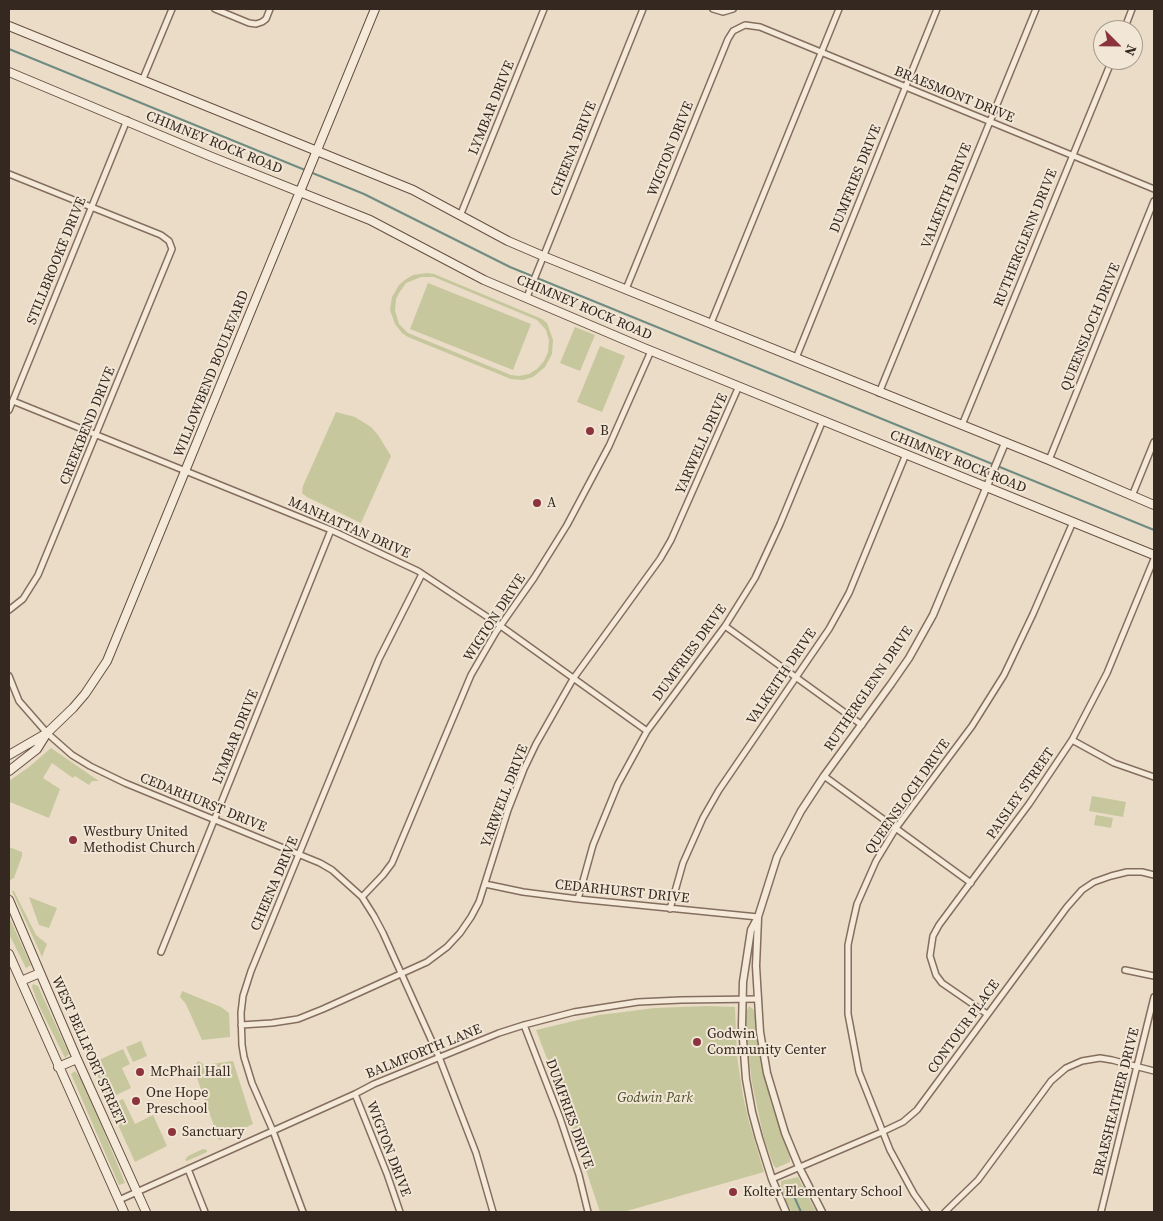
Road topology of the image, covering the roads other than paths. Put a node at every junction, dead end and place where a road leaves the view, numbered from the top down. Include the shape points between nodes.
1 (172, 9) edge
2 (215, 9) edge
3 (270, 9) edge
4 (375, 9) edge
5 (544, 9) edge
6 (643, 9) edge
7 (713, 9) edge
8 (733, 9) edge
9 (839, 9) edge
10 (937, 9) edge
11 (1036, 9) edge
12 (745, 25) joint
13 (9, 26) edge
14 (821, 53) junction
15 (1108, 70) edge
16 (9, 72) edge
17 (142, 81) junction
18 (906, 88) junction
19 (127, 120) junction
20 (990, 122) junction
21 (317, 151) junction
22 (1073, 156) junction
23 (9, 174) edge
24 (1154, 189) edge
25 (300, 190) junction
26 (1154, 201) edge
27 (91, 207) junction
28 (460, 216) junction
29 (543, 256) junction
30 (626, 289) junction
31 (527, 298) junction
32 (711, 323) junction
33 (651, 351) junction
34 (796, 358) junction
35 (739, 386) junction
36 (880, 393) junction
37 (13, 401) junction
38 (9, 410) edge
39 (823, 420) junction
40 (962, 425) junction
41 (96, 435) junction
42 (1154, 442) edge
43 (1005, 443) junction
44 (906, 454) junction
45 (1049, 460) junction
46 (186, 472) junction
47 (986, 487) junction
48 (1132, 496) junction
49 (1154, 505) edge
50 (1073, 522) junction
51 (331, 530) junction
52 (1154, 555) edge
53 (1154, 560) edge
54 (422, 574) junction
55 (9, 610) edge
56 (500, 626) junction
57 (725, 626) junction
58 (9, 676) edge
59 (796, 677) junction
60 (573, 678) junction
61 (862, 725) junction
62 (647, 731) junction
63 (47, 733) junction
64 (1072, 740) junction
65 (9, 755) edge
66 (9, 772) edge
67 (824, 776) junction
68 (1154, 777) edge
69 (214, 820) junction
70 (896, 828) junction
71 (299, 855) junction
72 (1154, 875) edge
73 (971, 883) junction
74 (485, 884) junction
75 (362, 897) junction
76 (578, 899) junction
77 (9, 900) edge
78 (670, 909) junction
79 (758, 917) junction
80 (161, 952) dead end
81 (9, 954) edge
82 (1125, 970) dead end
83 (40, 973) junction
84 (401, 974) junction
85 (1154, 976) edge
86 (21, 981) junction
87 (1154, 997) edge
88 (758, 999) junction
89 (742, 1000) junction
90 (987, 1014) junction
91 (241, 1025) junction
92 (524, 1025) junction
93 (439, 1057) junction
94 (77, 1059) junction
95 (1137, 1066) junction
96 (58, 1067) junction
97 (1154, 1070) edge
98 (355, 1094) junction
99 (273, 1131) junction
100 (882, 1132) junction
101 (799, 1167) junction
102 (188, 1169) junction
103 (772, 1179) junction
104 (138, 1191) junction
105 (119, 1200) junction
106 (124, 1212) edge
107 (146, 1212) edge
108 (205, 1212) edge
109 (303, 1212) edge
110 (400, 1212) edge
111 (493, 1212) edge
112 (588, 1212) edge
113 (786, 1212) edge
114 (822, 1212) edge
115 (927, 1212) edge
116 (945, 1212) edge
117 (1101, 1212) edge

1 - 17 street
2 - 3 street via 253,23 266,19
4 - 21 main road, WILLOWBEND BOULEVARD
5 - 28 street, LYMBAR DRIVE
6 - 29 street, CHEENA DRIVE
7 - 8 street via 723,12
9 - 14 street
10 - 18 street, DUMFRIES DRIVE
11 - 20 street, VALKEITH DRIVE
12 - 14 street, BRAESMONT DRIVE via 760,27
12 - 30 street, WIGTON DRIVE via 733,31 728,39
13 - 17 main road
14 - 18 street, BRAESMONT DRIVE
14 - 32 street
15 - 22 street, RUTHERGLENN DRIVE
16 - 19 main road, CHIMNEY ROCK ROAD
17 - 21 main road
18 - 20 street, BRAESMONT DRIVE
18 - 34 street, DUMFRIES DRIVE
19 - 25 main road, CHIMNEY ROCK ROAD
19 - 27 street, STILLBROOKE DRIVE
20 - 22 street, BRAESMONT DRIVE
20 - 36 street, VALKEITH DRIVE
21 - 25 main road, WILLOWBEND BOULEVARD
21 - 28 main road via 413,190
22 - 24 street, BRAESMONT DRIVE
22 - 40 street, RUTHERGLENN DRIVE
23 - 27 street
25 - 31 main road, CHIMNEY ROCK ROAD via 370,220 484,280
25 - 46 main road, WILLOWBEND BOULEVARD
26 - 45 street, QUEENSLOCH DRIVE
27 - 37 street, STILLBROOKE DRIVE
27 - 41 street, CREEKBEND DRIVE via 161,236 172,249
28 - 29 main road
29 - 30 main road
29 - 31 street, CHEENA DRIVE
30 - 32 main road
31 - 33 main road, CHIMNEY ROCK ROAD
32 - 34 main road
33 - 35 main road, CHIMNEY ROCK ROAD
33 - 56 street, WIGTON DRIVE via 585,493 534,578
34 - 36 main road
35 - 39 main road, CHIMNEY ROCK ROAD
35 - 60 street, YARWELL DRIVE via 671,540
36 - 40 main road
37 - 38 street, STILLBROOKE DRIVE
37 - 41 street, MANHATTAN DRIVE
39 - 44 main road, CHIMNEY ROCK ROAD
39 - 57 street, DUMFRIES DRIVE via 766,557
40 - 43 main road
41 - 46 street, MANHATTAN DRIVE
41 - 55 street, CREEKBEND DRIVE via 38,575 23,599
42 - 48 street
43 - 45 main road
43 - 47 street, RUTHERGLENN DRIVE
44 - 47 main road, CHIMNEY ROCK ROAD
44 - 59 street, VALKEITH DRIVE via 850,593
45 - 48 main road
46 - 51 street, MANHATTAN DRIVE
46 - 63 main road, WILLOWBEND BOULEVARD via 107,661 85,694
47 - 50 main road, CHIMNEY ROCK ROAD
47 - 61 street, RUTHERGLENN DRIVE via 933,615 909,658
48 - 49 main road
50 - 52 main road, CHIMNEY ROCK ROAD
50 - 70 street, QUEENSLOCH DRIVE via 1004,675 972,726
51 - 54 street, MANHATTAN DRIVE
51 - 69 street, LYMBAR DRIVE
53 - 64 street, PAISLEY STREET via 1107,673
54 - 56 street, MANHATTAN DRIVE
54 - 71 street, CHEENA DRIVE via 379,659
56 - 60 street, MANHATTAN DRIVE
56 - 75 street, WIGTON DRIVE via 459,701 397,852 383,875
57 - 59 street
57 - 62 street, DUMFRIES DRIVE
58 - 63 street, CEDARHURST DRIVE via 19,701
59 - 61 street
59 - 78 street, VALKEITH DRIVE via 703,818 683,863
60 - 62 street, MANHATTAN DRIVE
60 - 74 street, YARWELL DRIVE via 524,769
61 - 67 street, RUTHERGLENN DRIVE
62 - 76 street, DUMFRIES DRIVE via 601,821
63 - 65 main road, WILLOWBEND BOULEVARD
63 - 66 main road, WILLOWBEND BOULEVARD via 37,749
63 - 69 street, CEDARHURST DRIVE via 72,755 105,775
64 - 68 street via 1114,763
64 - 73 street, PAISLEY STREET
67 - 70 street
67 - 79 street, RUTHERGLENN DRIVE via 777,857
69 - 71 street, CEDARHURST DRIVE
69 - 80 street, LYMBAR DRIVE
70 - 73 street
70 - 100 street, QUEENSLOCH DRIVE via 866,881 848,945 848,1014 859,1072
71 - 75 street, CEDARHURST DRIVE via 332,870
71 - 91 street, CHEENA DRIVE via 251,971
72 - 90 street, CONTOUR PLACE via 1127,872 1094,882 1082,890
73 - 90 street, PAISLEY STREET via 939,925 933,936 930,956 942,983
74 - 76 street, CEDARHURST DRIVE
74 - 84 street, YARWELL DRIVE via 471,918 447,947 427,962
75 - 84 street, CEDARHURST DRIVE
76 - 78 street, CEDARHURST DRIVE
77 - 83 main road, WEST BELLFORT STREET
78 - 79 street, CEDARHURST DRIVE
79 - 88 street, RUTHERGLENN DRIVE
79 - 89 street, RUTHERGLENN DRIVE via 751,930
81 - 86 main road
82 - 85 street
83 - 86 main road
83 - 94 main road, WEST BELLFORT STREET
84 - 91 street, YARWELL DRIVE via 298,1019
84 - 93 street
86 - 96 main road
87 - 95 street, BRAESHEATHER DRIVE
88 - 89 street, BALMFORTH LANE
88 - 101 street, RUTHERGLENN DRIVE via 768,1073 785,1133
89 - 92 street, BALMFORTH LANE via 638,1002 574,1012
89 - 103 street, RUTHERGLENN DRIVE via 748,1097
90 - 100 street, CONTOUR PLACE via 917,1110 903,1122
91 - 99 street, CHEENA DRIVE via 244,1057
92 - 93 street, BALMFORTH LANE
92 - 112 street, DUMFRIES DRIVE via 580,1175
93 - 98 street, BALMFORTH LANE
93 - 111 street via 476,1153
94 - 96 main road
94 - 104 main road, WEST BELLFORT STREET
95 - 97 street
95 - 116 street via 1100,1058 1073,1064 1058,1074 978,1180
95 - 117 street, BRAESHEATHER DRIVE
96 - 105 main road
98 - 99 street, BALMFORTH LANE
98 - 110 street, WIGTON DRIVE
99 - 102 street, BALMFORTH LANE
99 - 109 street, CHEENA DRIVE
100 - 101 street, CONTOUR PLACE
100 - 115 street via 903,1176
101 - 103 street, CONTOUR PLACE
101 - 114 street, RUTHERGLENN DRIVE
102 - 104 street, BALMFORTH LANE
102 - 108 street
103 - 113 street, RUTHERGLENN DRIVE
104 - 105 street, BALMFORTH LANE
104 - 107 main road, WEST BELLFORT STREET
105 - 106 main road

